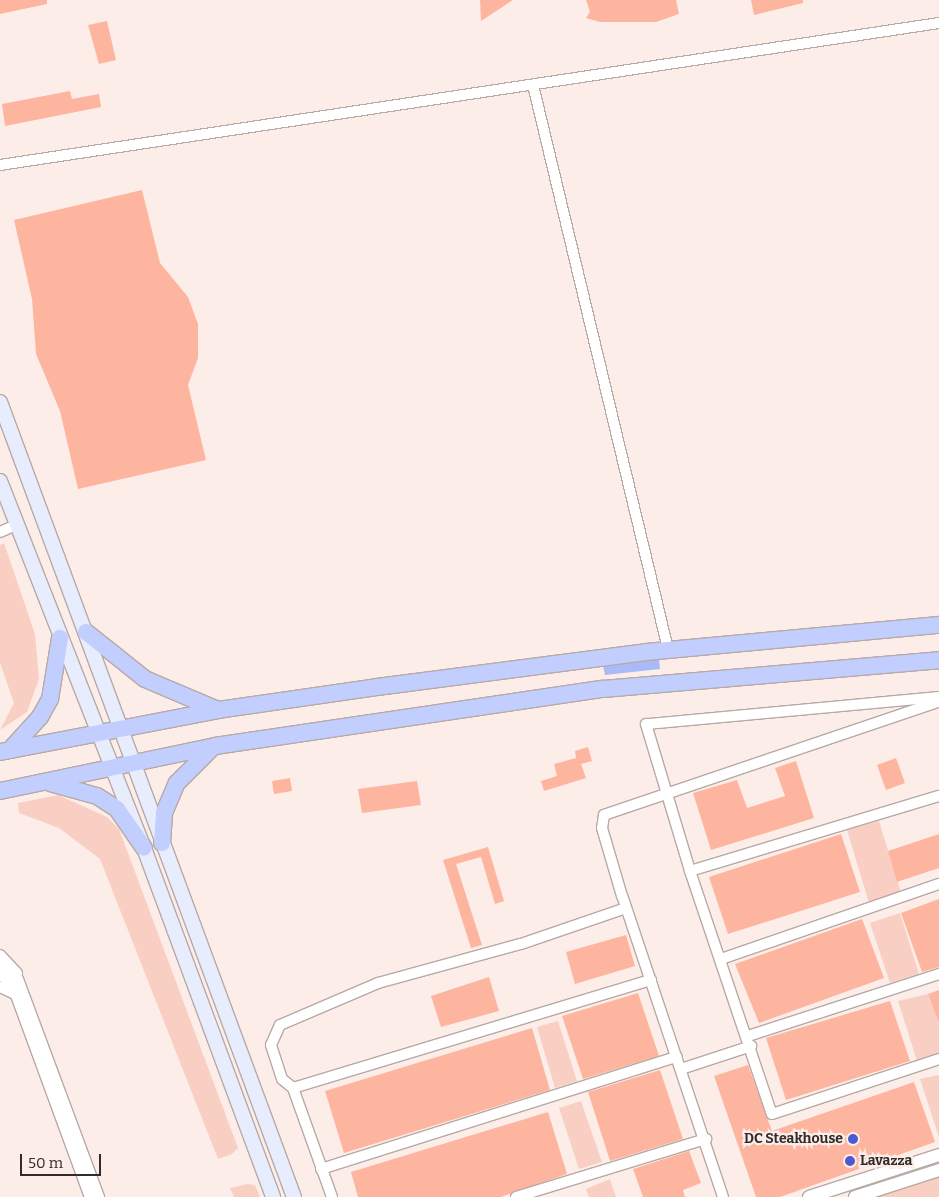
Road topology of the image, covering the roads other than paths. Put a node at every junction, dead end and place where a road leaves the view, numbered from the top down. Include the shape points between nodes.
1 (939, 23) edge
2 (533, 85) junction
3 (0, 165) edge
4 (0, 402) edge
5 (0, 481) edge
6 (16, 525) junction
7 (0, 532) edge
8 (939, 625) edge
9 (86, 632) junction
10 (60, 638) junction
11 (668, 649) junction
12 (939, 660) edge
13 (939, 699) edge
14 (218, 710) junction
15 (120, 730) junction
16 (98, 733) junction
17 (215, 746) junction
18 (5, 751) edge
19 (132, 763) junction
20 (110, 767) junction
21 (33, 784) junction
22 (0, 791) edge
23 (666, 792) junction
24 (939, 796) edge
25 (162, 843) junction
26 (144, 848) junction
27 (690, 871) junction
28 (939, 884) edge
29 (626, 908) junction
30 (0, 955) edge
31 (721, 959) junction
32 (0, 964) edge
33 (0, 974) edge
34 (939, 974) edge
35 (18, 979) junction
36 (651, 980) junction
37 (0, 987) edge
38 (15, 994) junction
39 (750, 1041) junction
40 (678, 1057) junction
41 (939, 1059) edge
42 (681, 1069) junction
43 (294, 1088) junction
44 (706, 1138) junction
45 (939, 1155) edge
46 (321, 1169) junction
47 (939, 1170) edge
48 (855, 1182) junction
49 (857, 1196) edge
50 (90, 1197) edge
51 (98, 1197) edge
52 (273, 1197) edge
53 (294, 1197) edge
54 (332, 1197) edge
55 (516, 1197) edge
56 (723, 1197) edge
57 (809, 1197) edge

1 - 2 street
2 - 3 street
2 - 11 street
4 - 9 main road
5 - 6 main road
6 - 7 street
6 - 10 main road
8 - 11 highway
9 - 14 highway via 146,679
9 - 15 main road
10 - 16 main road
10 - 18 highway via 50,699 35,725
11 - 14 highway
12 - 17 highway via 603,689
13 - 23 street
13 - 23 street via 646,724
14 - 15 highway
15 - 16 highway
15 - 19 main road
16 - 18 highway
16 - 20 main road
17 - 19 highway
17 - 25 highway via 177,783 164,813
19 - 20 highway
19 - 25 main road
20 - 21 highway
20 - 26 main road
21 - 22 highway
21 - 26 highway via 54,783 97,796 117,809
23 - 27 street
23 - 29 street via 604,815 602,828
24 - 27 street
25 - 53 main road
26 - 52 main road
27 - 31 street
28 - 31 street
29 - 36 street
29 - 43 street via 521,944 378,983 280,1026 271,1046 282,1079
30 - 35 street via 13,964
31 - 39 street
32 - 35 street
33 - 38 street via 12,983
34 - 39 street
35 - 51 street
36 - 40 street
36 - 43 street
37 - 38 street
38 - 50 street
39 - 41 street via 772,1114
39 - 42 street
40 - 42 street
40 - 46 street
42 - 44 street
43 - 46 street
44 - 55 street
44 - 56 street
45 - 48 street
46 - 54 street
47 - 49 street
48 - 49 street
48 - 57 street

